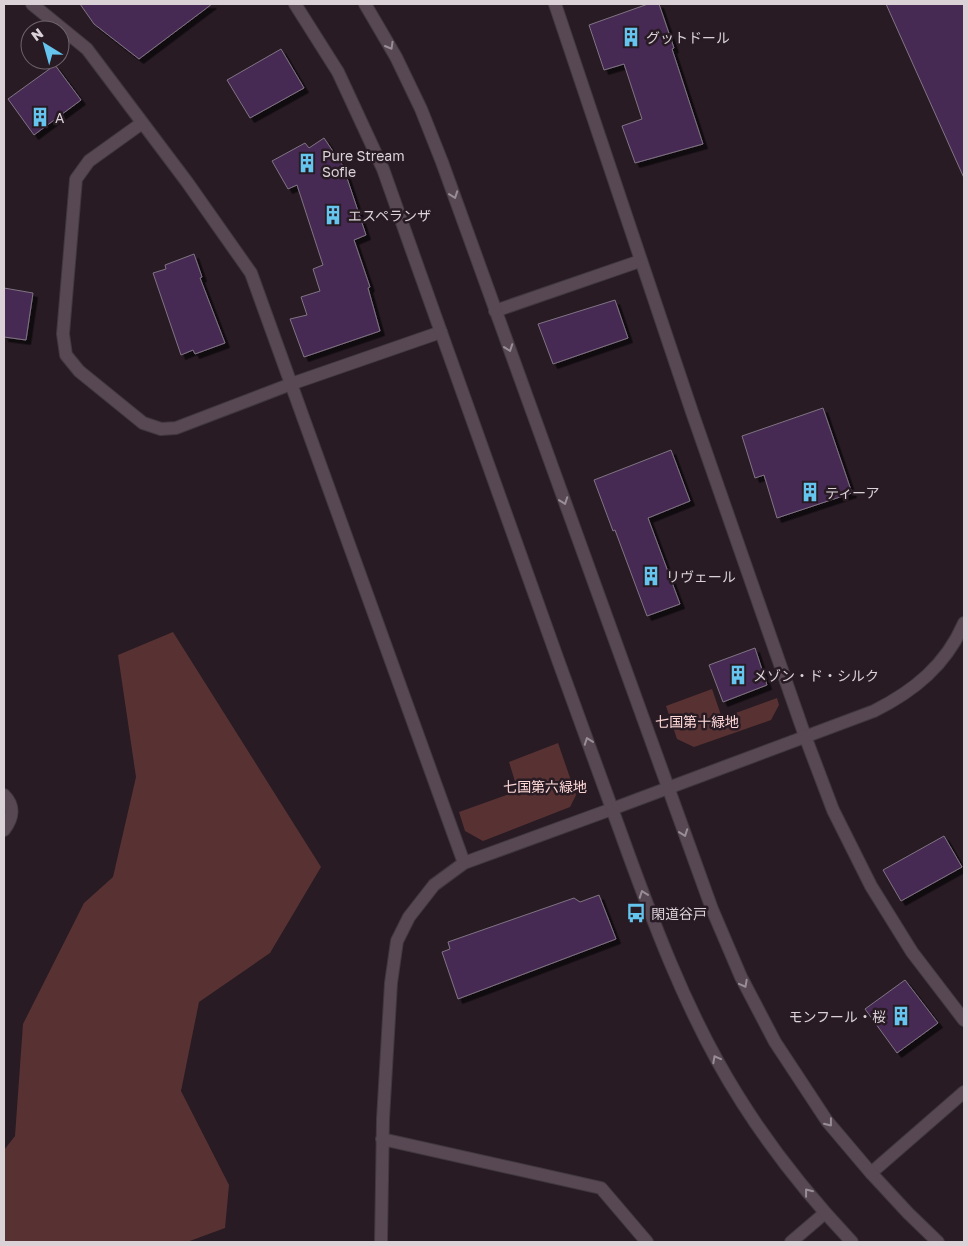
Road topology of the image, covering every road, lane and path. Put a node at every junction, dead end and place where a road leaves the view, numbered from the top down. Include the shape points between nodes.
1 (32, 4) edge
2 (295, 4) edge
3 (365, 4) edge
4 (555, 4) edge
5 (142, 123) junction
6 (640, 261) junction
7 (495, 311) junction
8 (441, 332) junction
9 (291, 384) junction
10 (964, 623) edge
11 (805, 736) junction
12 (668, 788) junction
13 (4, 794) edge
14 (612, 809) junction
15 (4, 830) edge
16 (464, 863) junction
17 (964, 1020) edge
18 (964, 1092) edge
19 (382, 1139) junction
20 (871, 1174) junction
21 (825, 1213) junction
22 (381, 1242) edge
23 (647, 1242) edge
24 (791, 1242) edge
25 (852, 1242) edge
26 (938, 1242) edge

1 - 5 street via 87,49
2 - 8 street via 338,72 383,169
3 -> 7 street via 421,109
4 - 6 street
5 - 9 street via 252,273
5 - 9 street via 89,161 76,179 63,334 66,355 79,371 143,423 161,429 176,428
6 - 7 street
6 - 11 street
7 -> 12 street
8 - 9 street
14 -> 8 street
9 - 16 street
10 - 11 street via 945,658 912,689 874,711
11 - 12 street
11 - 17 street via 833,810 871,886 912,952
12 - 14 street
12 -> 20 street via 712,909 745,985 775,1042 827,1121
13 - 15 street via 12,814
14 - 16 street
21 -> 14 street via 766,1138 719,1064 663,947
16 - 19 street via 424,896 397,941 391,983
18 - 20 street
19 - 22 street
19 - 23 street via 601,1188
20 - 26 street
21 - 24 street
21 - 25 street

